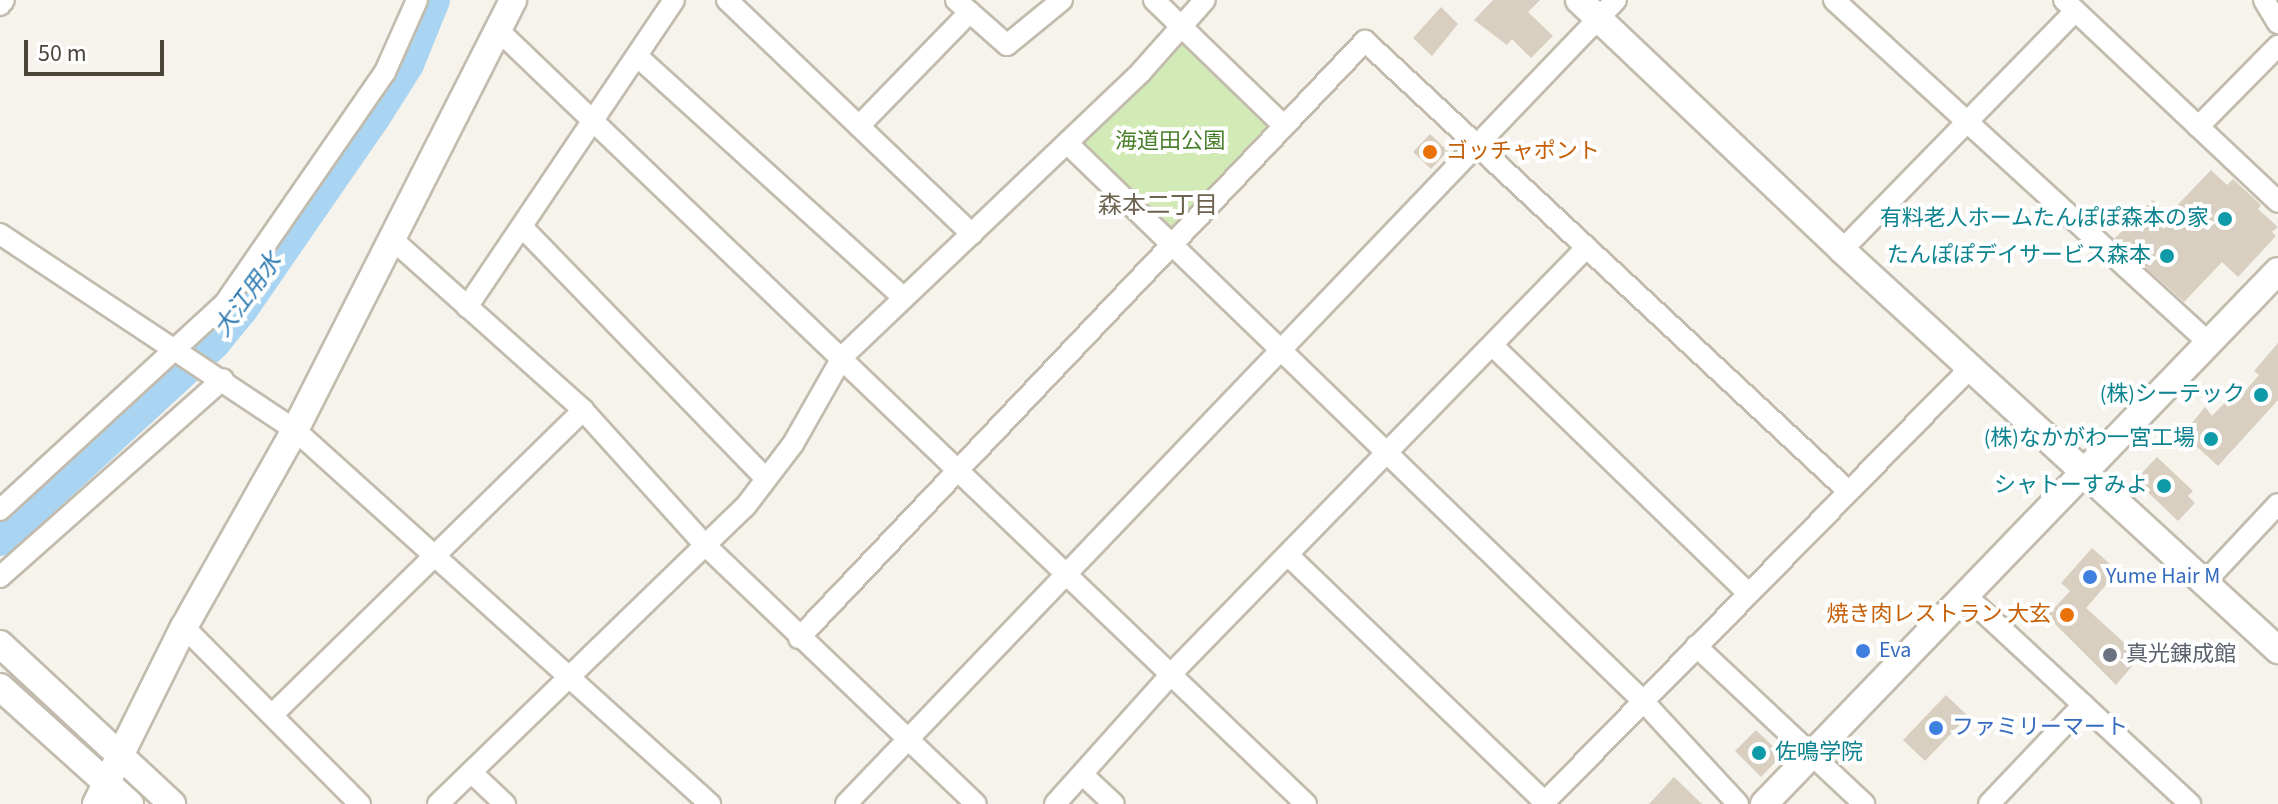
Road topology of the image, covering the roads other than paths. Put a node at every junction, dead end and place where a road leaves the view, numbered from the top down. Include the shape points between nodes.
1 (4, 0) edge
2 (417, 0) edge
3 (513, 0) edge
4 (674, 0) edge
5 (727, 0) edge
6 (1062, 0) edge
7 (1154, 0) edge
8 (1205, 0) edge
9 (1834, 0) edge
10 (2264, 0) edge
11 (0, 5) edge
12 (2070, 5) edge
13 (963, 6) edge
14 (1598, 6) edge
15 (2278, 23) edge
16 (1180, 28) junction
17 (498, 30) junction
18 (2278, 46) edge
19 (637, 56) junction
20 (595, 120) junction
21 (1964, 120) junction
22 (1283, 125) junction
23 (859, 126) junction
24 (2198, 127) junction
25 (1067, 143) junction
26 (1476, 145) junction
27 (2278, 202) edge
28 (523, 228) junction
29 (0, 234) edge
30 (972, 234) junction
31 (392, 239) junction
32 (1169, 245) junction
33 (1584, 250) junction
34 (1842, 250) junction
35 (2278, 271) edge
36 (904, 298) junction
37 (467, 307) junction
38 (2209, 343) junction
39 (1493, 346) junction
40 (179, 352) junction
41 (1282, 352) junction
42 (843, 356) junction
43 (1970, 368) junction
44 (218, 376) junction
45 (583, 410) junction
46 (295, 430) junction
47 (1389, 455) junction
48 (957, 466) junction
49 (2085, 473) junction
50 (766, 479) junction
51 (1848, 491) junction
52 (2278, 504) edge
53 (0, 510) edge
54 (706, 546) junction
55 (436, 556) junction
56 (1290, 557) junction
57 (1067, 572) junction
58 (0, 577) edge
59 (2204, 583) junction
60 (1748, 593) junction
61 (1964, 594) junction
62 (184, 627) junction
63 (799, 638) junction
64 (0, 644) edge
65 (1696, 646) junction
66 (2278, 650) edge
67 (1172, 673) junction
68 (571, 676) junction
69 (0, 687) edge
70 (1643, 701) junction
71 (2083, 705) junction
72 (272, 715) junction
73 (907, 740) junction
74 (119, 753) junction
75 (1811, 755) junction
76 (471, 772) junction
77 (1083, 775) junction
78 (101, 792) edge
79 (1544, 803) edge
80 (130, 804) edge
81 (172, 804) edge
82 (360, 804) edge
83 (438, 804) edge
84 (505, 804) edge
85 (710, 804) edge
86 (846, 804) edge
87 (976, 804) edge
88 (1055, 804) edge
89 (1114, 804) edge
90 (1306, 804) edge
91 (1738, 804) edge
92 (1764, 804) edge
93 (1864, 804) edge
94 (1989, 804) edge
95 (2190, 804) edge

1 - 11 street
2 - 40 street via 385,72 225,303
3 - 17 street
4 - 19 street
5 - 23 street
6 - 13 street via 1007,45
7 - 16 street
8 - 16 street
9 - 21 street
10 - 15 street
12 - 21 street
12 - 24 street
13 - 23 street
14 - 26 street
14 - 34 street
16 - 22 street
16 - 25 street
17 - 20 street
17 - 31 street
18 - 24 street
19 - 20 street
19 - 36 street
20 - 28 street
20 - 42 street
21 - 34 street
21 - 38 street
22 - 26 street via 1365,41
22 - 32 street
23 - 30 street
24 - 27 street
25 - 30 street
25 - 32 street
26 - 33 street
26 - 41 street
28 - 37 street
28 - 50 street
29 - 40 street
30 - 36 street
31 - 37 street
31 - 46 street
32 - 41 street
32 - 48 street
33 - 39 street
33 - 51 street
34 - 43 street
35 - 38 street
36 - 42 street
37 - 45 street
38 - 49 street
39 - 47 street
39 - 60 street
40 - 44 street
40 - 53 street
41 - 47 street
41 - 57 street
42 - 48 street
42 - 50 street via 793,444
43 - 49 street
43 - 51 street
44 - 46 street
44 - 58 street
45 - 54 street
45 - 55 street
46 - 55 street
46 - 62 street
47 - 56 street
47 - 70 street
48 - 57 street
48 - 63 street
49 - 59 street
49 - 61 street
50 - 54 street
51 - 60 street
52 - 59 street
54 - 63 street
54 - 68 street
55 - 68 street
55 - 72 street
56 - 67 street
56 - 79 street
57 - 67 street
57 - 73 street
59 - 66 street
60 - 65 street
61 - 71 street
61 - 75 street
62 - 72 street
62 - 74 street
63 - 73 street
64 - 74 street
65 - 70 street
65 - 75 street
67 - 77 street
67 - 90 street
68 - 76 street
68 - 85 street
69 - 78 street
70 - 79 street
70 - 91 street
71 - 94 street
71 - 95 street
72 - 82 street
73 - 86 street
73 - 87 street
74 - 78 street
74 - 81 street
75 - 92 street
75 - 93 street
76 - 83 street
76 - 84 street
77 - 88 street
77 - 89 street
78 - 80 street

